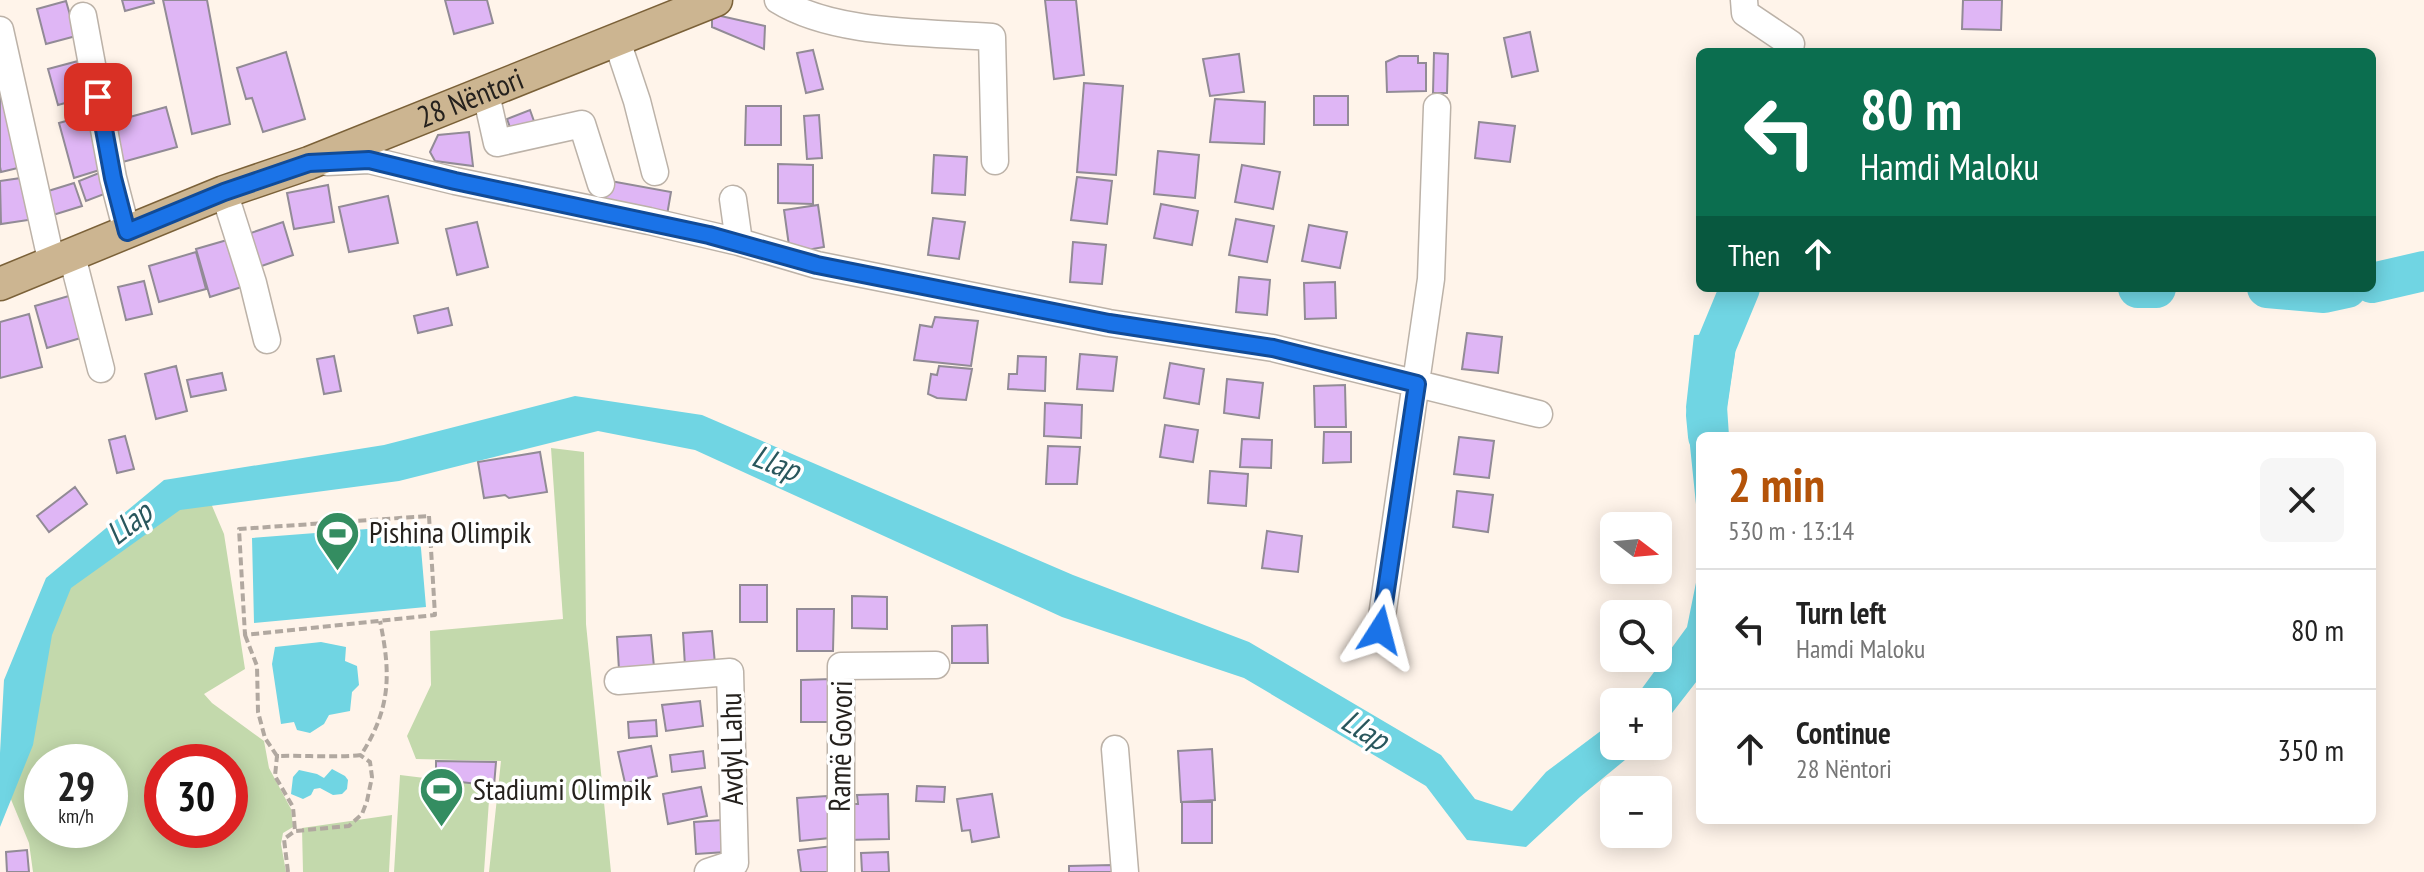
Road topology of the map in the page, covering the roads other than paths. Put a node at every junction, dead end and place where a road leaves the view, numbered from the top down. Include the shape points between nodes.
1 (716, 0) edge
2 (778, 0) edge
3 (1744, 0) edge
4 (83, 16) dead end
5 (0, 30) edge
6 (617, 41) junction
7 (1791, 44) dead end
8 (486, 94) junction
9 (1437, 107) dead end
10 (995, 161) dead end
11 (309, 163) junction
12 (655, 172) dead end
13 (601, 184) dead end
14 (224, 192) junction
15 (733, 199) dead end
16 (127, 232) junction
17 (739, 242) junction
18 (62, 260) junction
19 (0, 284) edge
20 (267, 340) dead end
21 (101, 369) dead end
22 (1417, 384) junction
23 (1539, 414) dead end
24 (1380, 630) dead end
25 (936, 665) dead end
26 (618, 681) dead end
27 (1115, 749) dead end
28 (708, 872) edge
29 (841, 872) edge
30 (1125, 872) edge

1 - 6 main road, 28 Nëntori
2 - 10 street via 824,21 992,37
3 - 7 street via 1745,13
4 - 16 street
5 - 18 street
6 - 8 main road, 28 Nëntori
6 - 12 street
8 - 11 main road, 28 Nëntori
8 - 13 street via 497,143 582,124
9 - 22 street via 1431,279
11 - 14 main road, 28 Nëntori
11 - 17 street via 369,160
14 - 16 main road, 28 Nëntori
14 - 20 street
15 - 17 street
16 - 18 main road, 28 Nëntori
17 - 22 street via 817,265 1109,323 1273,348
18 - 19 main road, 28 Nëntori
18 - 21 street
22 - 23 street
22 - 24 street
25 - 29 street, Ramë Govori via 841,666
26 - 28 street, Avdyl Lahu via 730,672 735,863
27 - 30 street

